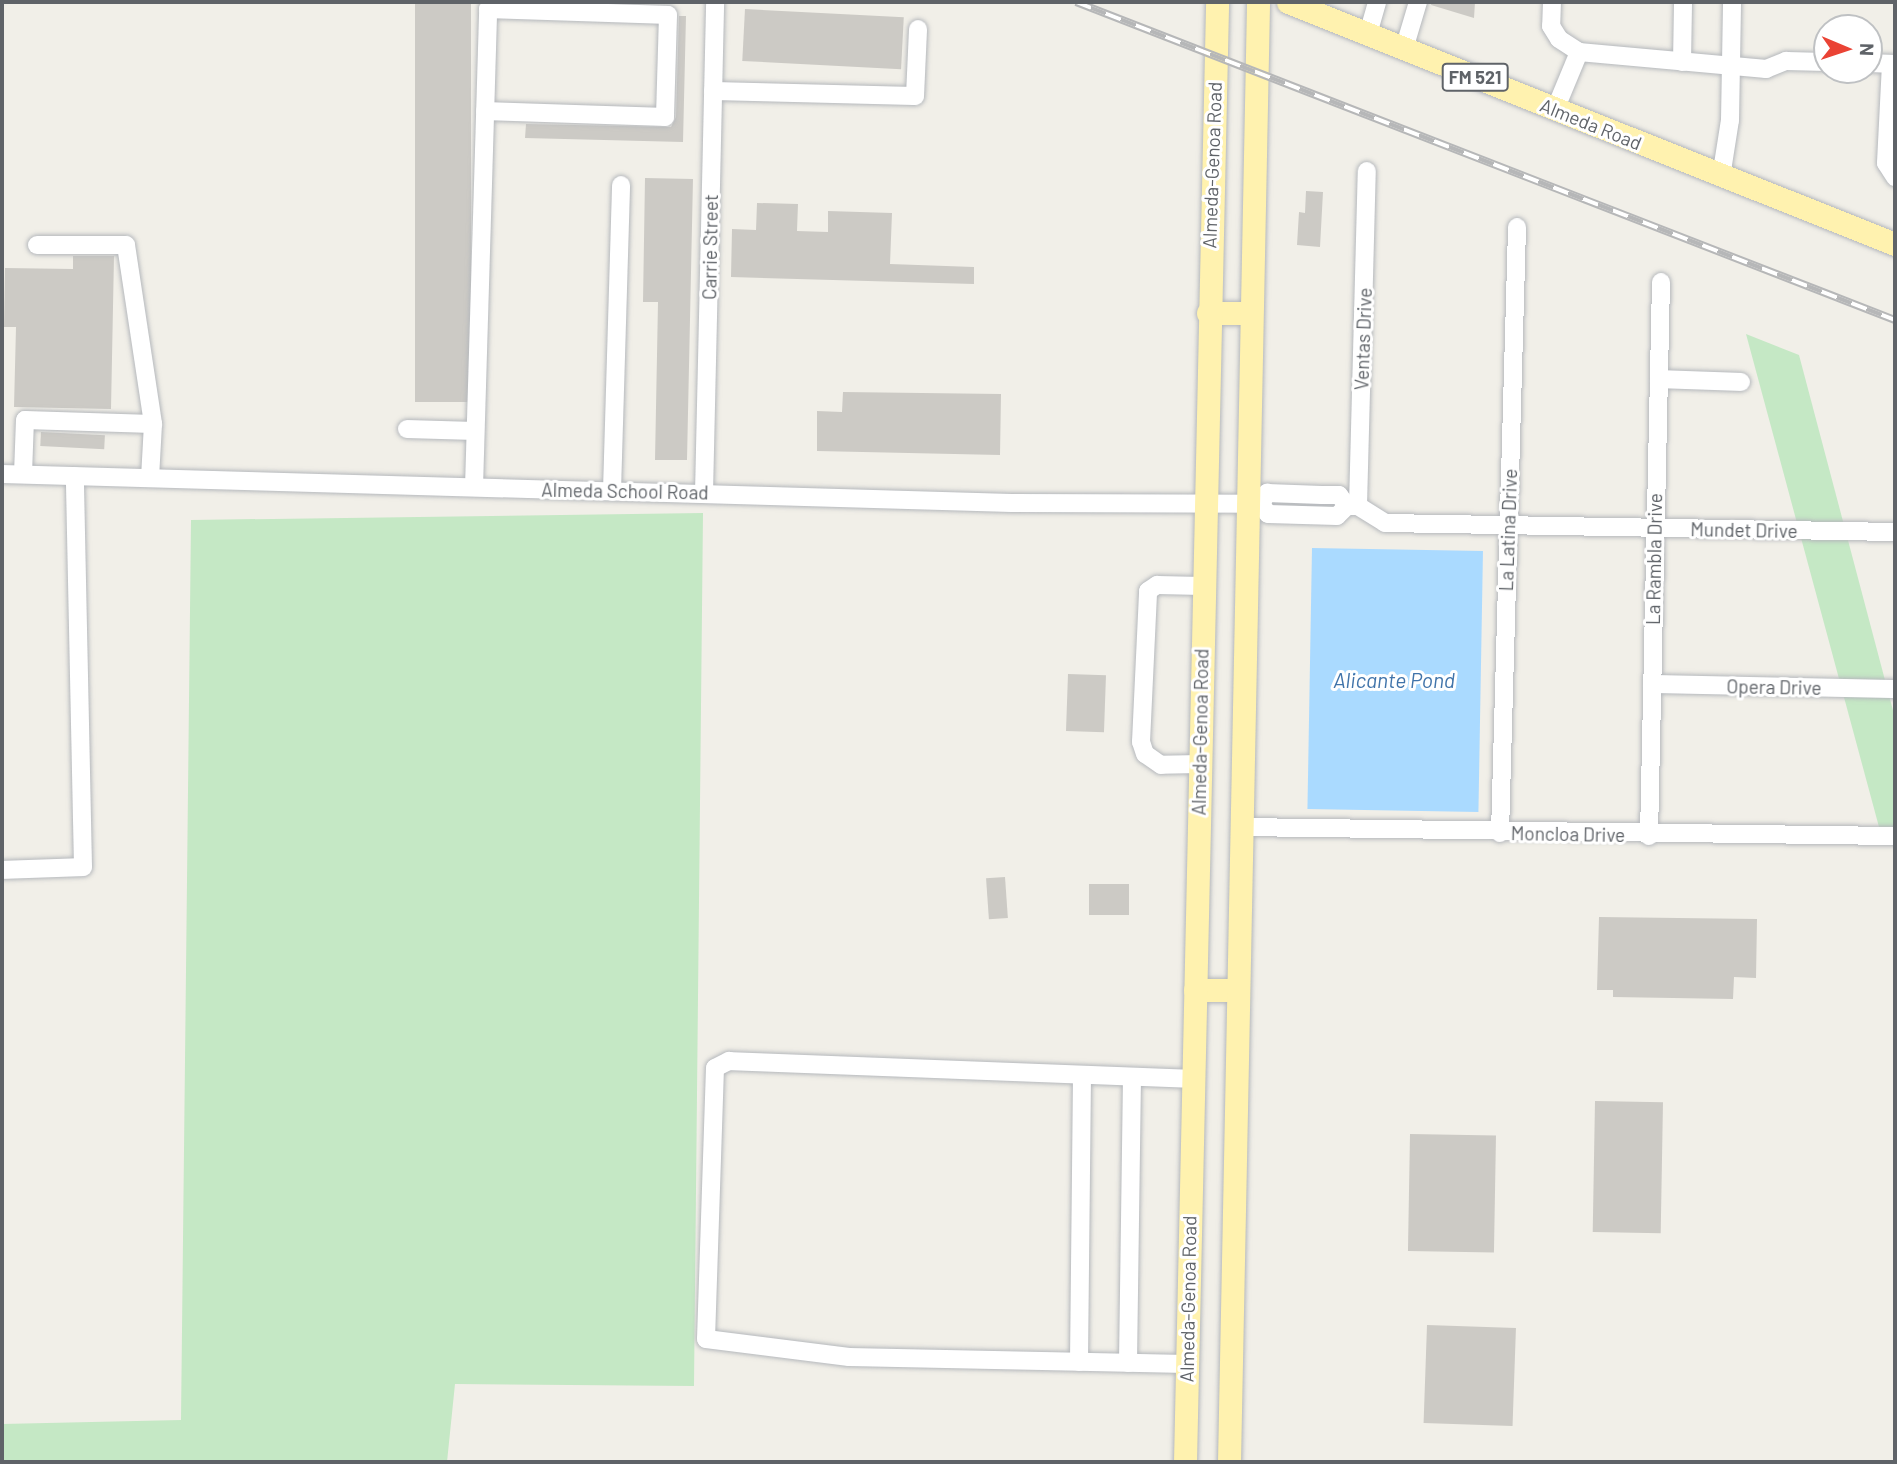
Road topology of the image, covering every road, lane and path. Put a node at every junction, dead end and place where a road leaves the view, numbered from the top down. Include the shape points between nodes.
1 (715, 2) edge
2 (1217, 2) edge
3 (1258, 2) edge
4 (1377, 2) edge
5 (1418, 2) edge
6 (1552, 2) edge
7 (1683, 2) edge
8 (1732, 2) edge
9 (1301, 4) edge
10 (918, 29) dead end
11 (1368, 34) junction
12 (1404, 49) junction
13 (1579, 52) junction
14 (1682, 62) junction
15 (1813, 62) edge
16 (1893, 64) edge
17 (1731, 67) junction
18 (713, 91) junction
19 (1555, 110) junction
20 (485, 111) junction
21 (1367, 171) dead end
22 (1721, 177) junction
23 (1895, 177) edge
24 (621, 185) dead end
25 (1517, 227) dead end
26 (1895, 244) edge
27 (37, 245) dead end
28 (1661, 282) dead end
29 (1208, 313) junction
30 (1250, 313) junction
31 (1659, 379) junction
32 (1741, 382) dead end
33 (153, 424) junction
34 (407, 429) dead end
35 (475, 431) junction
36 (2, 474) edge
37 (23, 474) junction
38 (75, 476) junction
39 (150, 478) junction
40 (474, 487) junction
41 (612, 491) junction
42 (704, 493) junction
43 (1301, 494) junction
44 (1205, 501) junction
45 (1254, 503) junction
46 (1352, 506) junction
47 (1301, 515) junction
48 (1508, 527) junction
49 (1655, 528) junction
50 (1895, 532) edge
51 (1203, 586) junction
52 (1652, 684) junction
53 (1895, 689) edge
54 (1200, 765) junction
55 (1241, 827) junction
56 (1500, 833) junction
57 (1649, 836) junction
58 (1895, 836) edge
59 (2, 870) edge
60 (1195, 990) junction
61 (1238, 990) junction
62 (1082, 1075) junction
63 (1132, 1077) junction
64 (1194, 1079) junction
65 (1079, 1362) junction
66 (1128, 1363) junction
67 (1187, 1364) junction
68 (1185, 1462) edge
69 (1229, 1462) edge

1 - 18 street, Carrie Street
2 - 29 main road, Almeda-Genoa Road
3 - 30 main road, Almeda-Genoa Road
4 - 11 street
5 - 12 street
6 - 13 street via 1551,26 1559,39
7 - 14 street
8 - 17 street
9 - 11 main road, Almeda Road / FM 521
10 - 18 street via 915,96
11 - 12 main road, Almeda Road / FM 521
12 - 19 main road, Almeda Road / FM 521
13 - 14 street
13 - 19 street
14 - 17 street
15 - 17 street via 1786,61 1766,69
16 - 23 street via 1886,163
17 - 22 street via 1730,120
18 - 42 street, Carrie Street
19 - 22 main road, Almeda Road / FM 521
20 - 20 street via 665,117 668,15 488,9
20 - 35 street
21 - 46 street, Ventas Drive
22 - 26 main road, Almeda Road / FM 521
24 - 41 street
25 - 48 street, La Latina Drive
27 - 33 street via 126,246
28 - 31 street, La Rambla Drive
29 - 30 main road
29 - 44 main road, Almeda-Genoa Road
30 - 45 main road, Almeda-Genoa Road
31 - 32 street
31 - 49 street, La Rambla Drive
33 - 37 street via 24,420
33 - 39 street
34 - 35 street
35 - 40 street
36 - 37 street, Almeda School Road
37 - 38 street, Almeda School Road
38 - 39 street, Almeda School Road
38 - 59 street via 83,867
39 - 40 street, Almeda School Road
40 - 41 street, Almeda School Road
41 - 42 street, Almeda School Road
42 - 44 street, Almeda School Road via 1012,503
43 - 45 street, Mundet Drive via 1267,494
43 - 46 street, Mundet Drive via 1339,495
43 - 47 street
44 - 45 street, Almeda School Road
44 - 51 main road, Almeda-Genoa Road
45 - 47 street via 1268,514
45 - 55 main road, Almeda-Genoa Road
46 - 47 street via 1337,516
46 - 48 street, Mundet Drive via 1385,523
48 - 49 street, Mundet Drive
48 - 56 street, La Latina Drive
49 - 50 street, Mundet Drive
49 - 52 street, La Rambla Drive
51 - 54 main road, Almeda-Genoa Road
51 - 54 street via 1157,585 1148,591 1141,742 1145,754 1161,765
52 - 53 street, Opera Drive
52 - 57 street, La Rambla Drive
54 - 60 main road, Almeda-Genoa Road
55 - 56 street, Moncloa Drive
55 - 61 main road, Almeda-Genoa Road
56 - 57 street, Moncloa Drive
57 - 58 street, Moncloa Drive
60 - 61 main road
60 - 64 main road, Almeda-Genoa Road
61 - 69 main road, Almeda-Genoa Road
62 - 63 street
62 - 65 street
62 - 65 street via 729,1061 715,1068 706,1339 849,1357
63 - 64 street
63 - 66 street
64 - 67 main road, Almeda-Genoa Road
65 - 66 street
66 - 67 street
67 - 68 main road, Almeda-Genoa Road

